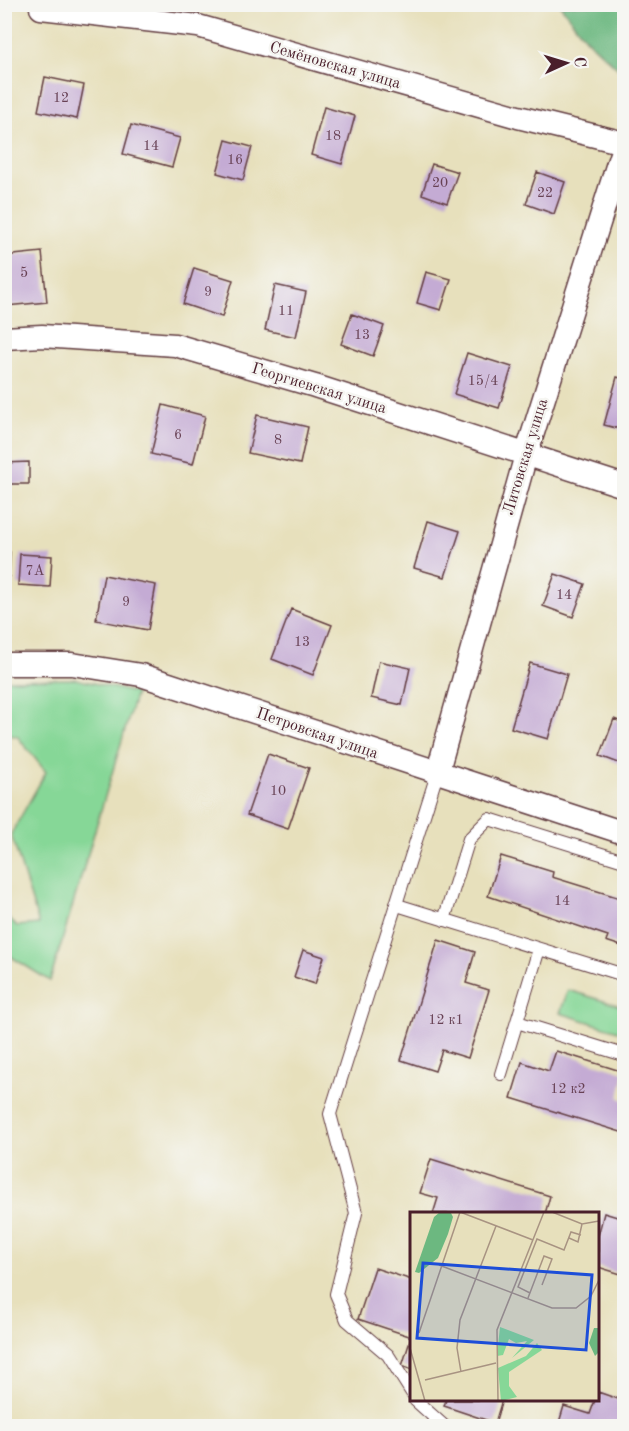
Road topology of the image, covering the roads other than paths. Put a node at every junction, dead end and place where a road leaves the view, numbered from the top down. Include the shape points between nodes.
1 (41, 8) dead end
2 (624, 143) edge
3 (4, 338) edge
4 (526, 455) junction
5 (624, 486) edge
6 (4, 664) edge
7 (437, 774) junction
8 (624, 833) edge
9 (624, 861) edge
10 (397, 905) junction
11 (444, 920) junction
12 (539, 949) junction
13 (624, 975) edge
14 (517, 1022) junction
15 (624, 1055) edge
16 (501, 1074) dead end
17 (410, 1391) edge
18 (416, 1401) edge
19 (444, 1426) edge

1 - 2 street, Семёновская улица via 198,26 518,117
2 - 4 street, Литовская улица
3 - 4 street, Георгиевская улица via 42,336 175,345
4 - 5 street, Георгиевская улица
4 - 7 street, Литовская улица
6 - 7 street, Петровская улица via 72,664 141,675
7 - 8 street, Петровская улица
7 - 10 lane
9 - 11 lane via 489,819 469,839
10 - 11 lane
10 - 17 lane via 330,1114 356,1213 336,1294 347,1320 388,1355
11 - 12 lane
12 - 13 lane
12 - 14 lane
14 - 15 lane
14 - 16 lane
18 - 19 lane

